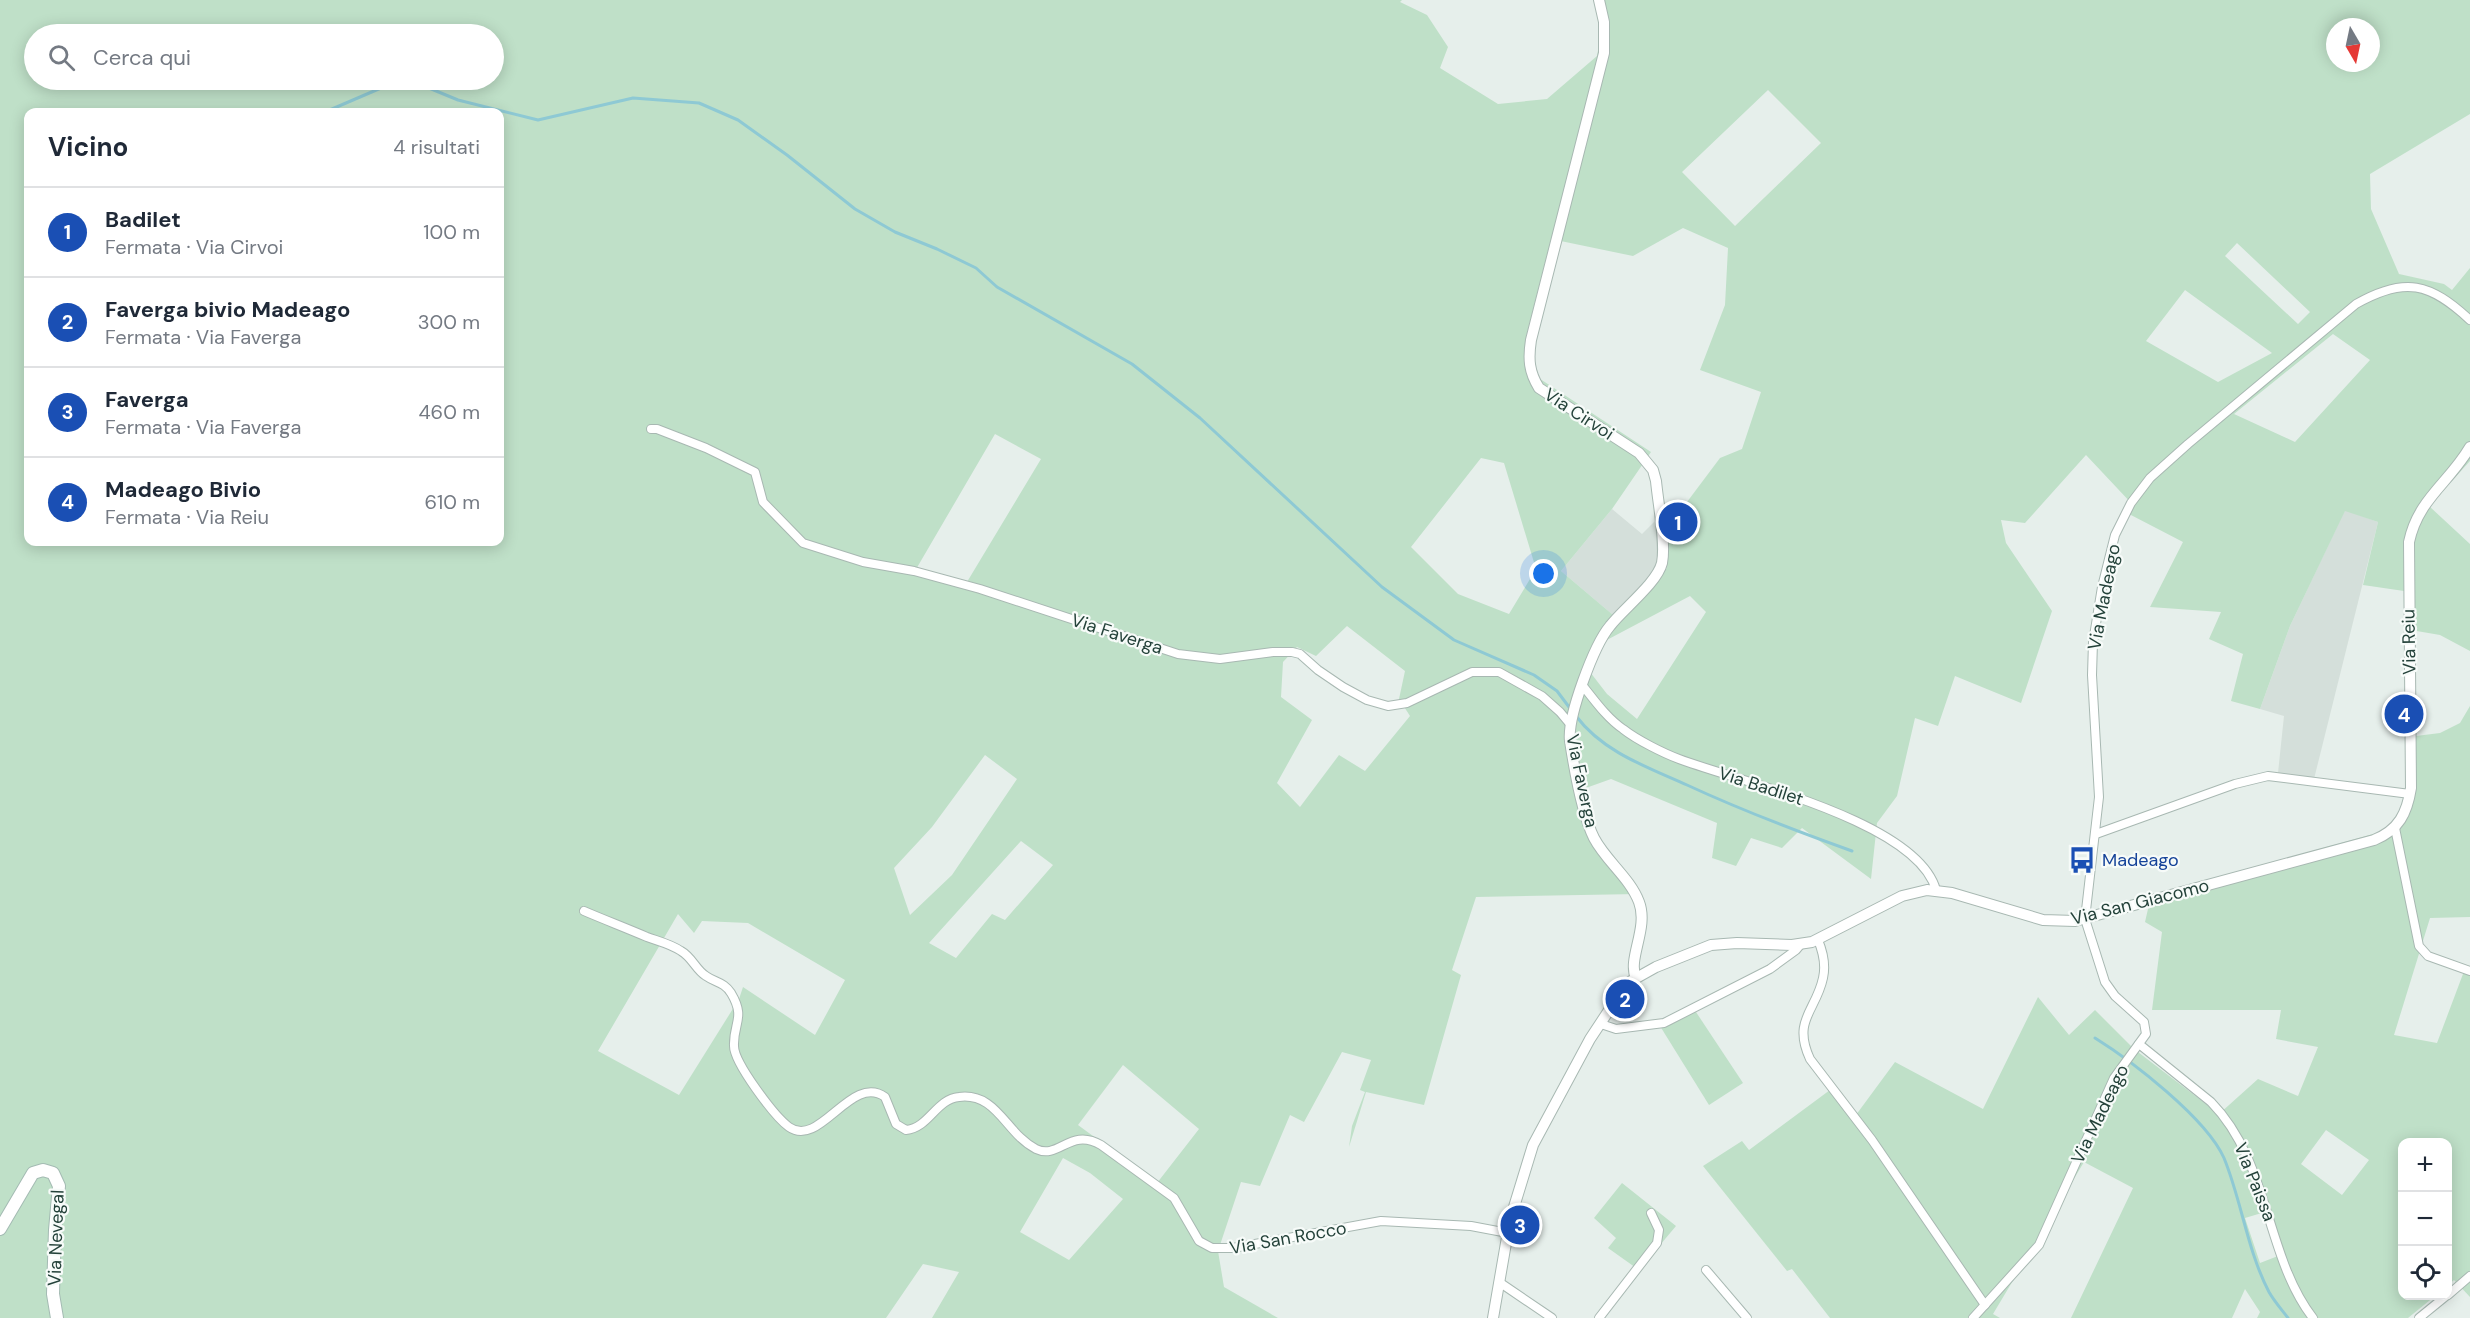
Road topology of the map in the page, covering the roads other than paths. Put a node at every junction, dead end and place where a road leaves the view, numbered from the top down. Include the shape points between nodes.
1 (1599, 0) edge
2 (2470, 320) edge
3 (651, 429) dead end
4 (2470, 447) edge
5 (1583, 686) junction
6 (1570, 724) junction
7 (2410, 794) junction
8 (2395, 828) junction
9 (2096, 834) junction
10 (1936, 890) junction
11 (584, 911) dead end
12 (2085, 919) junction
13 (1818, 940) junction
14 (1801, 944) junction
15 (2470, 971) edge
16 (1636, 978) junction
17 (1601, 1023) junction
18 (2139, 1044) junction
19 (1651, 1213) dead end
20 (0, 1229) edge
21 (1508, 1233) junction
22 (1706, 1270) dead end
23 (2470, 1276) edge
24 (1499, 1282) junction
25 (2452, 1291) edge
26 (2441, 1300) edge
27 (1984, 1305) junction
28 (57, 1318) edge
29 (1493, 1318) edge
30 (1552, 1318) edge
31 (1599, 1318) edge
32 (1746, 1318) edge
33 (1973, 1318) edge
34 (2313, 1318) edge
35 (2419, 1318) edge

1 - 5 street, Via Cirvoi via 1604,53 1531,340 1530,368 1539,388 1647,460 1656,481 1662,553 1659,571 1603,635
2 - 9 street, Via Madeago via 2440,295 2423,289 2404,286 2368,296 2188,444 2150,478 2131,502 2115,535 2093,642 2099,797
3 - 6 street, Via Faverga via 706,448 755,472 763,502 803,543 862,562 915,571 980,589 1178,654 1205,659 1273,652 1300,654 1343,687 1388,706 1407,703 1472,672 1499,672 1542,696
4 - 7 street, Via Reiu via 2423,505 2409,542
5 - 6 street, Via Cirvoi
5 - 10 street, Via Badilet via 1623,729 1677,758 1810,802 1887,837 1927,871
6 - 16 street, Via Faverga via 1590,828 1637,897 1642,911
7 - 8 street, Via Reiu via 2404,816
7 - 9 street via 2268,776
8 - 12 street, Via San Giacomo via 2374,840
8 - 15 street via 2419,946 2428,956
9 - 12 street, Via Madeago
10 - 12 street, Via San Giacomo via 2043,920
10 - 13 street, Via San Giacomo via 1902,896
11 - 21 street, Via San Rocco via 678,949 704,975 722,982 734,999 740,1018 734,1044 736,1056 761,1096 783,1122 796,1130 815,1127 865,1094 885,1097 896,1124 906,1130 921,1126 947,1100 974,1096 984,1100 1027,1143 1040,1150 1054,1149 1079,1138 1101,1145 1174,1198 1194,1235 1212,1248 1233,1248 1381,1221 1471,1226
12 - 18 street, Via Madeago via 2109,989 2146,1024 2146,1034
13 - 14 street, Via San Giacomo
13 - 27 street via 1823,953 1823,978 1805,1020 1805,1049
14 - 16 street, Via San Giacomo via 1711,945
14 - 17 street via 1770,969 1665,1023 1616,1029
16 - 17 street via 1623,989
17 - 21 street via 1533,1145
18 - 27 street, Via Madeago via 2111,1084 2039,1245
18 - 34 street, Via Paissa via 2211,1102 2236,1135 2257,1181 2294,1290
19 - 31 street via 1658,1225 1659,1239
20 - 28 main road, Via Nevegal via 33,1173 53,1173 59,1186 53,1294
21 - 24 street
22 - 32 street
23 - 25 street
24 - 29 street
24 - 30 street
26 - 35 street
27 - 33 street, Via Madeago

